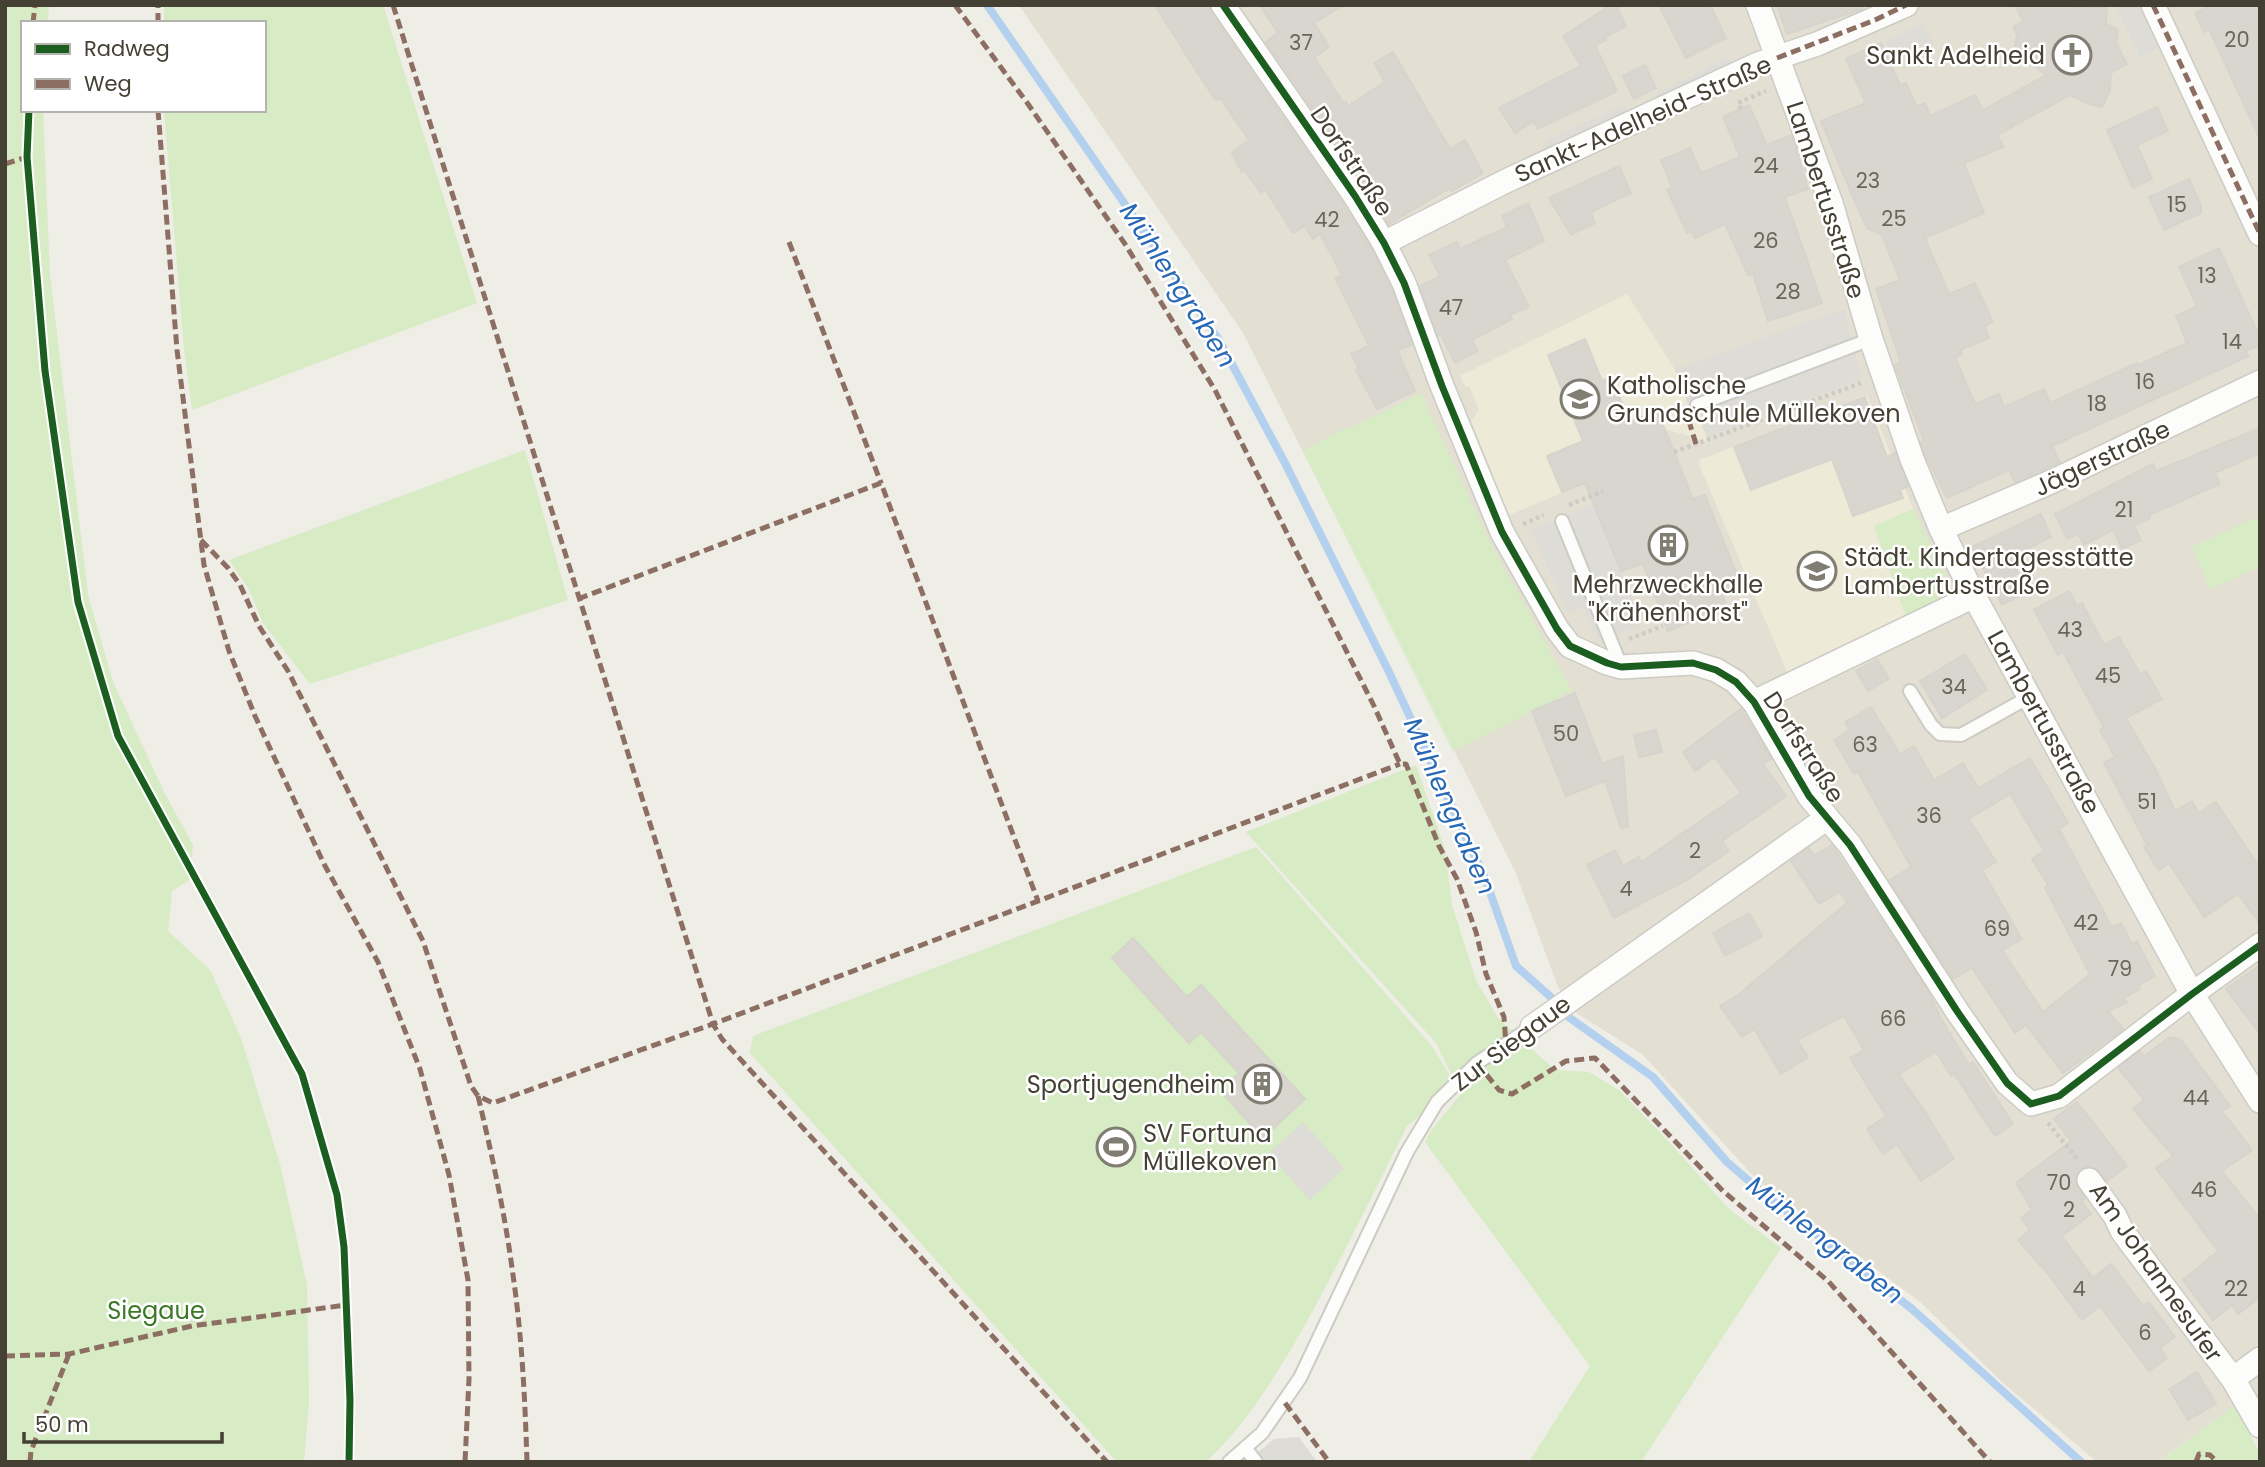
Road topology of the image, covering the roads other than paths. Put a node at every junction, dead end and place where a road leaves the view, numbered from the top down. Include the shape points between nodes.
1 (1223, 5) edge
2 (1759, 5) edge
3 (1906, 5) edge
4 (2153, 5) edge
5 (1777, 58) junction
6 (2260, 234) edge
7 (1384, 243) junction
8 (1871, 339) junction
9 (2260, 382) edge
10 (1697, 405) dead end
11 (1562, 521) dead end
12 (1941, 529) junction
13 (1974, 596) junction
14 (1621, 667) junction
15 (1910, 691) dead end
16 (2031, 696) junction
17 (1754, 702) junction
18 (1827, 818) junction
19 (2260, 945) edge
20 (2192, 993) junction
21 (1532, 1027) joint
22 (2260, 1101) edge
23 (2088, 1180) road end
24 (2260, 1359) edge
25 (2233, 1379) junction
26 (2260, 1426) edge
27 (1246, 1448) junction
28 (1229, 1462) edge
29 (1256, 1462) edge

1 - 7 street, Dorfstraße
2 - 5 street, Lambertusstraße
3 - 5 street, Sankt-Adelheid-Straße
4 - 6 street
5 - 7 street, Sankt-Adelheid-Straße via 1532,169
5 - 8 street, Lambertusstraße via 1831,202
7 - 14 street, Dorfstraße via 1502,532 1543,607 1570,646
8 - 10 lane
8 - 12 street, Lambertusstraße
9 - 12 street, Jägerstraße
11 - 14 lane
12 - 13 street, Lambertusstraße
13 - 16 street, Lambertusstraße
13 - 17 street
14 - 17 street, Dorfstraße via 1693,663 1728,677
15 - 16 lane via 1940,734 1961,735
16 - 20 street, Lambertusstraße
17 - 18 street, Dorfstraße via 1809,796
18 - 20 street, Dorfstraße via 1850,845 2007,1083 2031,1104 2059,1096
18 - 21 street, Zur Siegaue
19 - 20 street, Dorfstraße
20 - 22 street, Lambertusstraße
21 - 27 lane, Zur Siegaue via 1477,1063 1437,1102 1407,1152 1300,1378 1270,1423
23 - 25 street, Am Johannesufer
24 - 25 street
25 - 26 street, Am Johannesufer
27 - 28 lane, Zur Siegaue
27 - 29 lane

